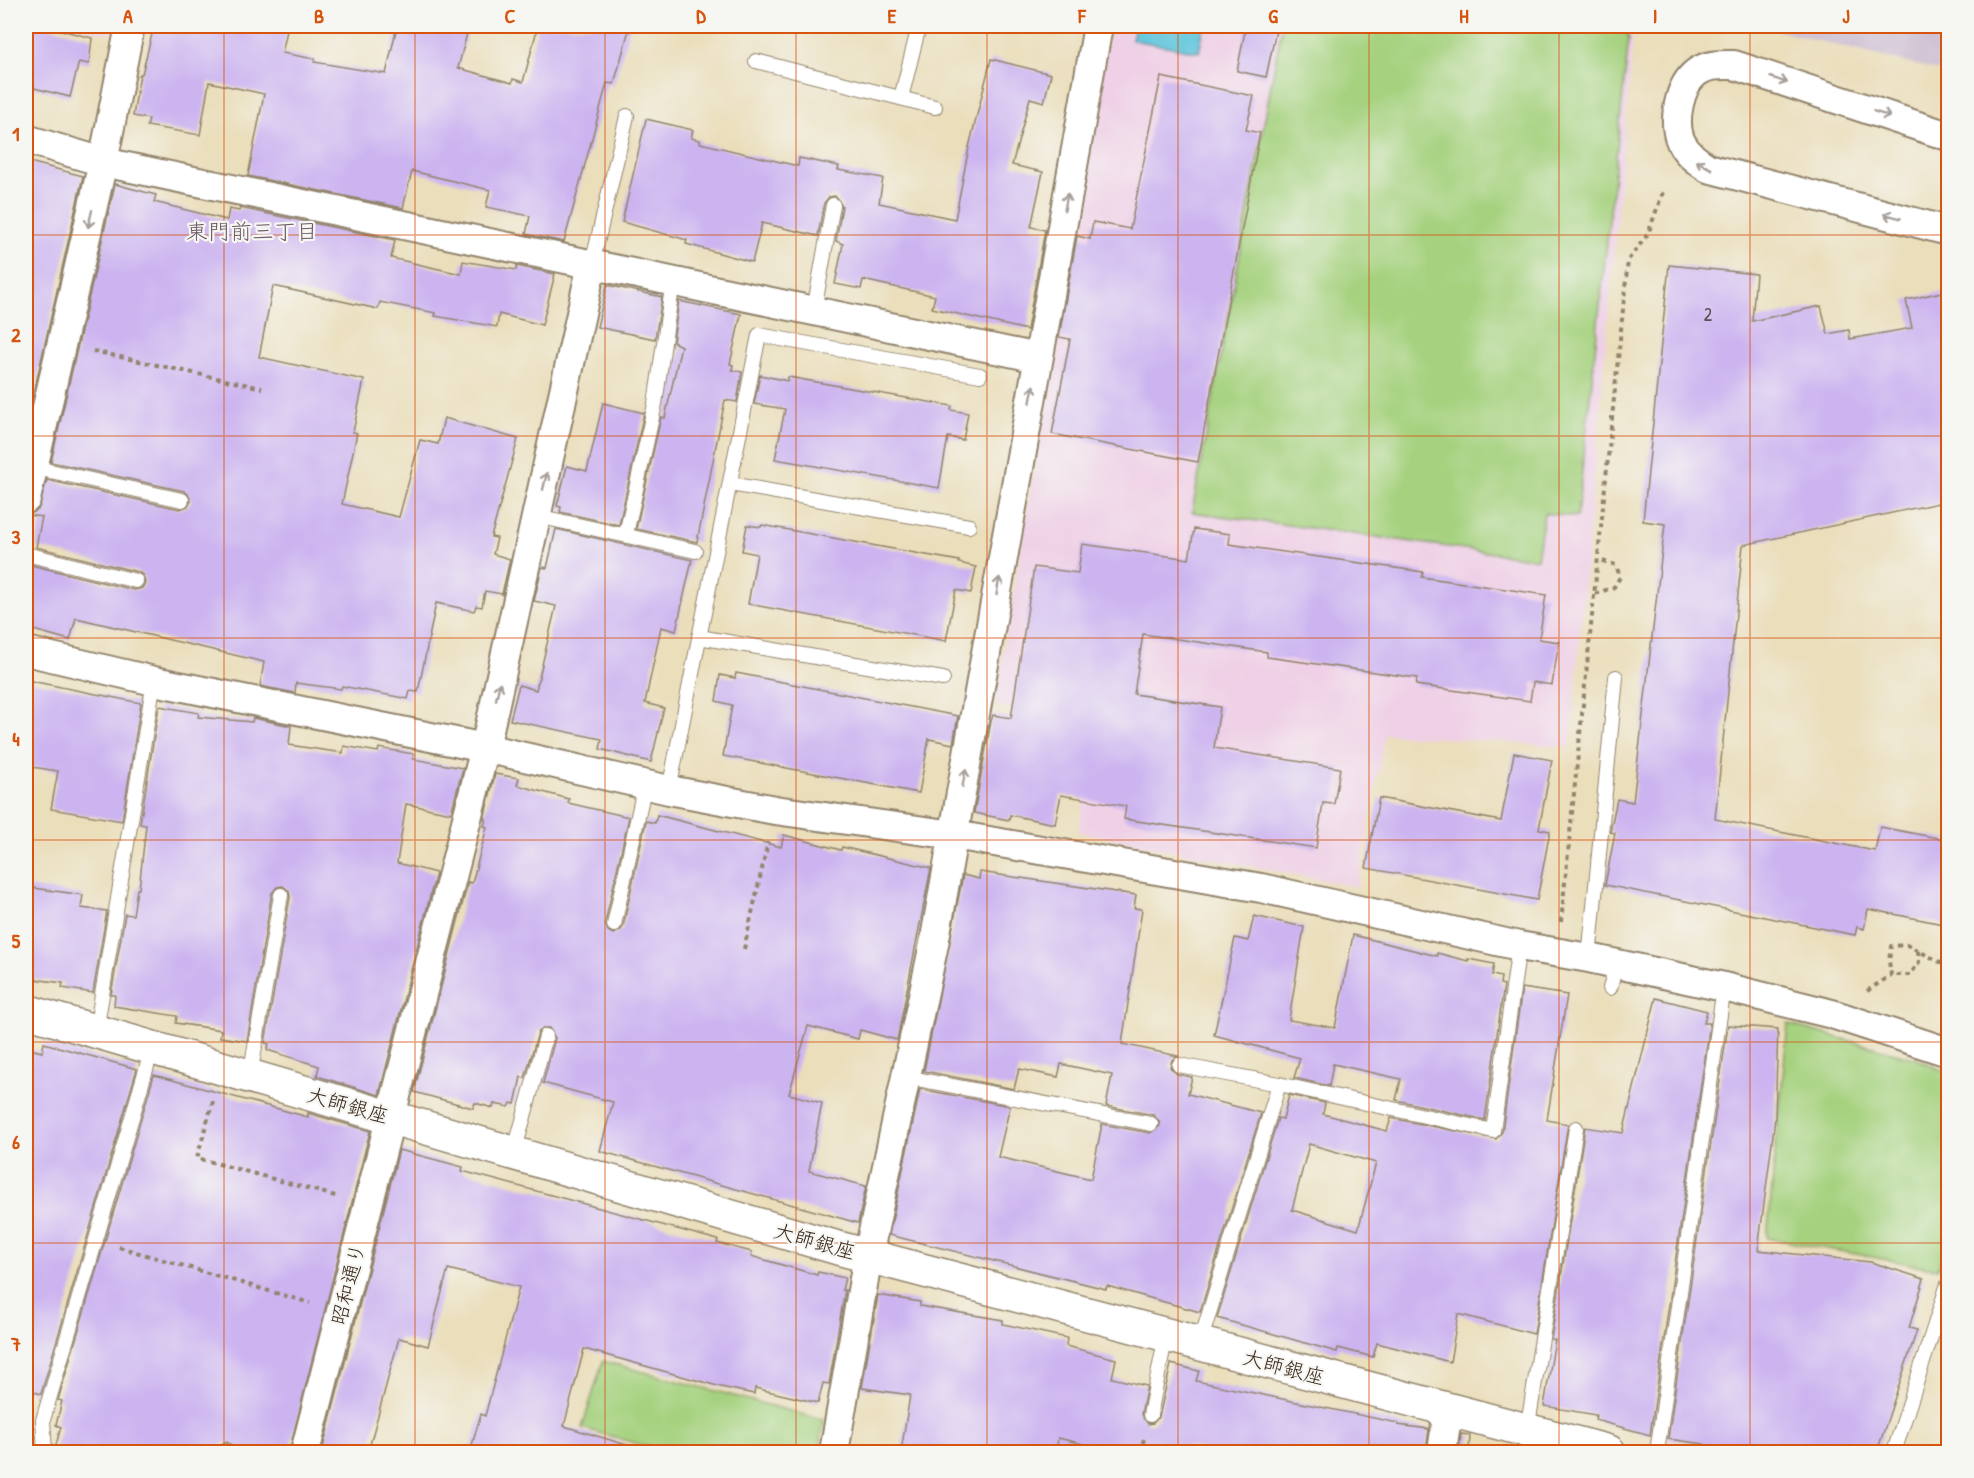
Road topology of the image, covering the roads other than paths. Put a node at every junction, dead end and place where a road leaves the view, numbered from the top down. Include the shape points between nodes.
1 (130, 26) edge
2 (920, 26) edge
3 (1098, 26) edge
4 (756, 61) dead end
5 (901, 98) junction
6 (935, 107) dead end
7 (627, 116) dead end
8 (1948, 136) edge
9 (26, 139) edge
10 (103, 162) junction
11 (833, 205) dead end
12 (1948, 231) edge
13 (592, 264) junction
14 (673, 281) junction
15 (814, 310) junction
16 (1038, 358) junction
17 (980, 375) dead end
18 (32, 467) junction
19 (729, 484) junction
20 (26, 499) edge
21 (182, 500) dead end
22 (537, 516) junction
23 (969, 526) dead end
24 (626, 534) junction
25 (694, 551) dead end
26 (26, 554) edge
27 (136, 580) dead end
28 (699, 637) junction
29 (26, 651) edge
30 (1616, 677) dead end
31 (943, 679) dead end
32 (154, 681) junction
33 (485, 748) junction
34 (657, 787) junction
35 (954, 835) junction
36 (281, 895) dead end
37 (614, 925) dead end
38 (1519, 946) junction
39 (1588, 958) junction
40 (1724, 987) junction
41 (26, 1011) edge
42 (96, 1034) junction
43 (546, 1036) dead end
44 (152, 1049) junction
45 (1948, 1052) edge
46 (1179, 1065) dead end
47 (236, 1073) junction
48 (906, 1077) junction
49 (1279, 1084) junction
50 (389, 1116) junction
51 (1151, 1124) dead end
52 (1576, 1128) dead end
53 (514, 1153) junction
54 (868, 1256) junction
55 (1948, 1284) edge
56 (1166, 1335) junction
57 (1200, 1345) junction
58 (1448, 1410) junction
59 (1149, 1414) dead end
60 (1527, 1431) junction
61 (45, 1452) edge
62 (305, 1452) edge
63 (834, 1452) edge
64 (1442, 1452) edge
65 (1609, 1452) edge
66 (1657, 1452) edge
67 (1894, 1452) edge

1 - 10 street
2 - 5 lane
16 -> 3 street
4 - 5 lane
5 - 6 lane
7 - 13 lane
12 -> 8 street via 1708,168 1692,158 1681,141 1677,120 1682,92 1696,72 1715,65 1734,65
9 - 10 street
10 - 13 street
10 -> 18 street
11 - 15 lane
13 - 14 street
22 -> 13 street, 昭和通り via 555,401
14 - 15 street
14 - 24 lane via 655,404
15 - 16 street
35 -> 16 street
17 - 19 lane via 759,335
18 - 20 street
18 - 21 lane
19 - 23 lane
19 - 28 lane
22 - 24 lane
33 -> 22 street, 昭和通り
24 - 25 lane
26 - 27 lane
28 - 31 lane
28 - 34 lane
29 - 32 street
30 - 39 lane
32 - 33 street
32 - 42 lane
33 - 34 street
33 - 50 street, 昭和通り
34 - 35 street via 775,810
34 - 37 lane
35 - 38 street via 1261,888
35 - 48 street
36 - 47 lane
38 - 39 street
38 - 49 lane via 1493,1131
39 - 40 street via 1613,976
40 - 45 street via 1832,1014
40 - 66 lane
41 - 42 street, 大師銀座
42 - 44 street, 大師銀座
43 - 53 lane
44 - 47 street, 大師銀座
44 - 61 lane via 43,1420
46 - 49 lane
47 - 50 street, 大師銀座
48 - 51 lane
48 - 54 street
49 - 57 lane
50 - 53 street, 大師銀座
50 - 62 street, 昭和通り
52 - 60 lane
53 - 54 street, 大師銀座
54 - 56 street, 大師銀座
54 - 63 street
55 - 67 lane
56 - 57 street, 大師銀座
56 - 59 lane
57 - 58 street, 大師銀座
58 - 60 street, 大師銀座
58 - 64 street
60 - 65 street, 大師銀座

